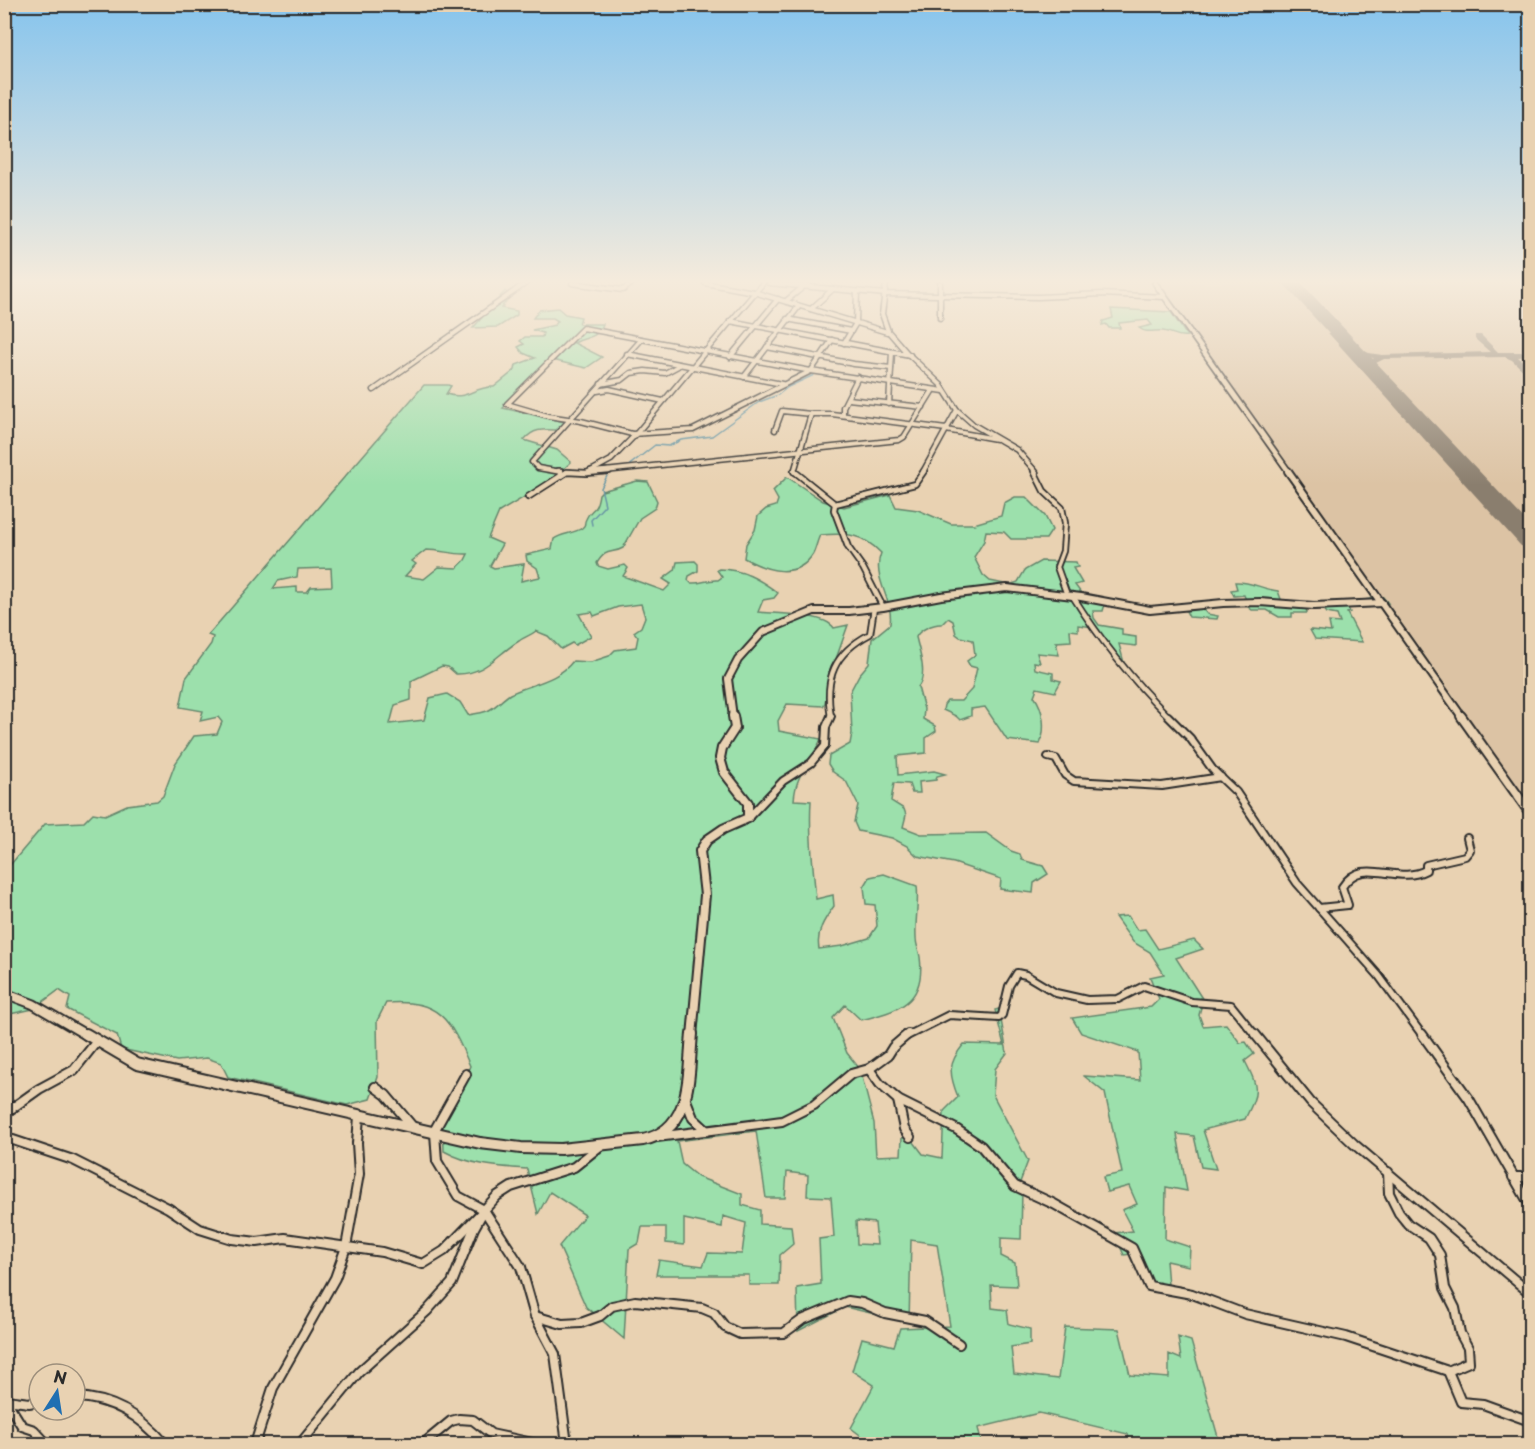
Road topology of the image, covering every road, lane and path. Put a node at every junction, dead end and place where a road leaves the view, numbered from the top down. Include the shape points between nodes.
1 (430, 351) edge
2 (559, 351) edge
3 (630, 351) edge
4 (692, 351) edge
5 (706, 351) edge
6 (735, 351) edge
7 (764, 351) edge
8 (785, 351) edge
9 (826, 351) edge
10 (885, 351) edge
11 (906, 351) edge
12 (1203, 351) edge
13 (892, 352) junction
14 (704, 353) junction
15 (627, 354) junction
16 (911, 356) junction
17 (730, 357) junction
18 (822, 358) junction
19 (755, 362) junction
20 (683, 365) junction
21 (692, 367) junction
22 (891, 368) junction
23 (811, 371) junction
24 (744, 377) junction
25 (858, 377) junction
26 (891, 383) junction
27 (601, 384) junction
28 (784, 384) junction
29 (374, 390) dead end
30 (933, 390) junction
31 (945, 391) junction
32 (593, 394) junction
33 (848, 399) junction
34 (663, 401) junction
35 (889, 404) junction
36 (504, 407) dead end
37 (923, 407) junction
38 (520, 409) junction
39 (957, 410) junction
40 (811, 414) junction
41 (843, 415) junction
42 (570, 420) junction
43 (912, 425) junction
44 (946, 429) junction
45 (775, 430) dead end
46 (636, 434) junction
47 (998, 440) junction
48 (800, 451) junction
49 (587, 473) junction
50 (561, 476) junction
51 (528, 497) dead end
52 (835, 504) junction
53 (1070, 595) junction
54 (1382, 603) junction
55 (879, 608) junction
56 (1048, 756) dead end
57 (1221, 777) junction
58 (1530, 813) edge
59 (748, 818) junction
60 (1467, 838) dead end
61 (1319, 908) junction
62 (4, 993) edge
63 (97, 1041) junction
64 (869, 1069) junction
65 (466, 1074) dead end
66 (375, 1087) dead end
67 (686, 1100) junction
68 (898, 1100) junction
69 (4, 1114) edge
70 (359, 1116) junction
71 (414, 1128) junction
72 (707, 1131) junction
73 (434, 1133) junction
74 (4, 1137) edge
75 (910, 1137) dead end
76 (653, 1138) junction
77 (599, 1147) junction
78 (1388, 1172) junction
79 (1514, 1177) junction
80 (1530, 1177) edge
81 (1530, 1205) edge
82 (484, 1210) junction
83 (346, 1246) junction
84 (1530, 1293) edge
85 (535, 1316) junction
86 (959, 1344) dead end
87 (1448, 1371) junction
88 (87, 1398) edge
89 (6, 1399) edge
90 (27, 1403) edge
91 (1530, 1421) edge
92 (47, 1444) edge
93 (165, 1444) edge
94 (255, 1444) edge
95 (300, 1444) edge
96 (423, 1444) edge
97 (537, 1444) edge
98 (567, 1444) edge

1 - 29 street
2 - 38 street via 507,404
3 - 15 street
4 - 14 street
5 - 14 street
6 - 17 street
7 - 19 street
8 - 18 street
9 - 18 street
10 - 13 street
11 - 16 street
12 - 54 street
13 - 16 street
13 - 22 street
14 - 17 street
14 - 21 street
15 - 20 street
15 - 27 street
16 - 31 street
17 - 19 street
18 - 22 street
18 - 23 street
19 - 23 street
19 - 24 street
20 - 21 street
20 - 27 street via 665,373 631,373 622,380
21 - 24 street
21 - 34 street
22 - 26 street
23 - 25 street
23 - 28 street
24 - 28 street
25 - 26 street
25 - 33 street
26 - 30 street
26 - 35 street
27 - 32 street
28 - 46 street via 693,430
30 - 31 street
30 - 37 street
31 - 39 street
32 - 34 street via 609,389
32 - 42 street
33 - 35 street
33 - 41 street
34 - 46 street
35 - 37 street
36 - 38 street
37 - 43 street
38 - 42 street
39 - 44 street
39 - 47 street
40 - 41 street
40 - 45 street via 782,411
40 - 48 street
41 - 43 street
42 - 46 street
42 - 50 street via 532,462 538,468 561,471
43 - 44 street
43 - 48 street via 899,440
44 - 47 street
44 - 52 street via 915,484
46 - 49 street via 611,460
47 - 53 street via 1017,450 1038,475 1044,491 1062,508 1063,552 1057,567
48 - 49 street
48 - 52 street via 794,472
49 - 50 street via 573,471
50 - 51 street
52 - 55 street via 848,547 863,568
53 - 54 street via 1150,610 1222,603
53 - 55 street via 1005,588
53 - 57 street via 1099,638
54 - 58 street
55 - 59 street via 870,634 837,659 827,695 831,718 826,727 825,746 811,763 783,781
55 - 59 street via 814,611 763,632 738,660 728,682 735,728 720,758 724,772 748,802
56 - 57 street via 1056,759 1068,780 1074,781 1162,786
57 - 61 street via 1236,792 1284,866
59 - 67 street via 707,840 700,851 705,895
60 - 61 street via 1470,850 1465,856 1426,865 1422,874 1353,874 1342,887 1348,904
61 - 79 street via 1379,976 1469,1099
62 - 63 street via 33,1004
63 - 69 street via 74,1070
63 - 70 street via 137,1064
64 - 68 street
64 - 72 street via 851,1074 814,1105 782,1121
64 - 78 street via 904,1036 949,1015 999,1018 1017,973 1043,988 1090,1002 1128,996 1143,986 1192,1002 1232,1005 1311,1103
65 - 73 street
66 - 71 street
67 - 72 street via 688,1112
67 - 76 street via 677,1118
68 - 75 street via 903,1129
68 - 87 street via 981,1146 1015,1186 1132,1248 1149,1286 1192,1294 1245,1314 1347,1337
70 - 71 street
70 - 83 street via 359,1174
71 - 73 street
72 - 76 street
73 - 77 street via 502,1148
73 - 82 street via 437,1161 458,1196
74 - 83 street via 73,1160 168,1208 200,1229 257,1242 285,1238
76 - 77 street
77 - 82 street via 574,1167 511,1187
78 - 84 street
78 - 87 street via 1389,1194 1395,1208 1408,1224 1429,1239 1440,1255 1445,1288 1468,1348 1469,1362
79 - 80 street
79 - 81 street
82 - 83 street via 431,1262 423,1264
82 - 85 street via 521,1267
82 - 95 street via 452,1283 359,1372
83 - 94 street via 335,1278 273,1388
85 - 86 street via 562,1324 581,1323 612,1306 635,1300 702,1308 714,1313 725,1327 741,1334 784,1333 802,1320 848,1301 925,1321
85 - 98 street via 555,1354
87 - 91 street via 1461,1402 1483,1404
88 - 93 street via 107,1400 131,1412
89 - 90 street
89 - 92 street via 22,1426 34,1430
96 - 97 street via 450,1421 459,1419 473,1420 491,1434

